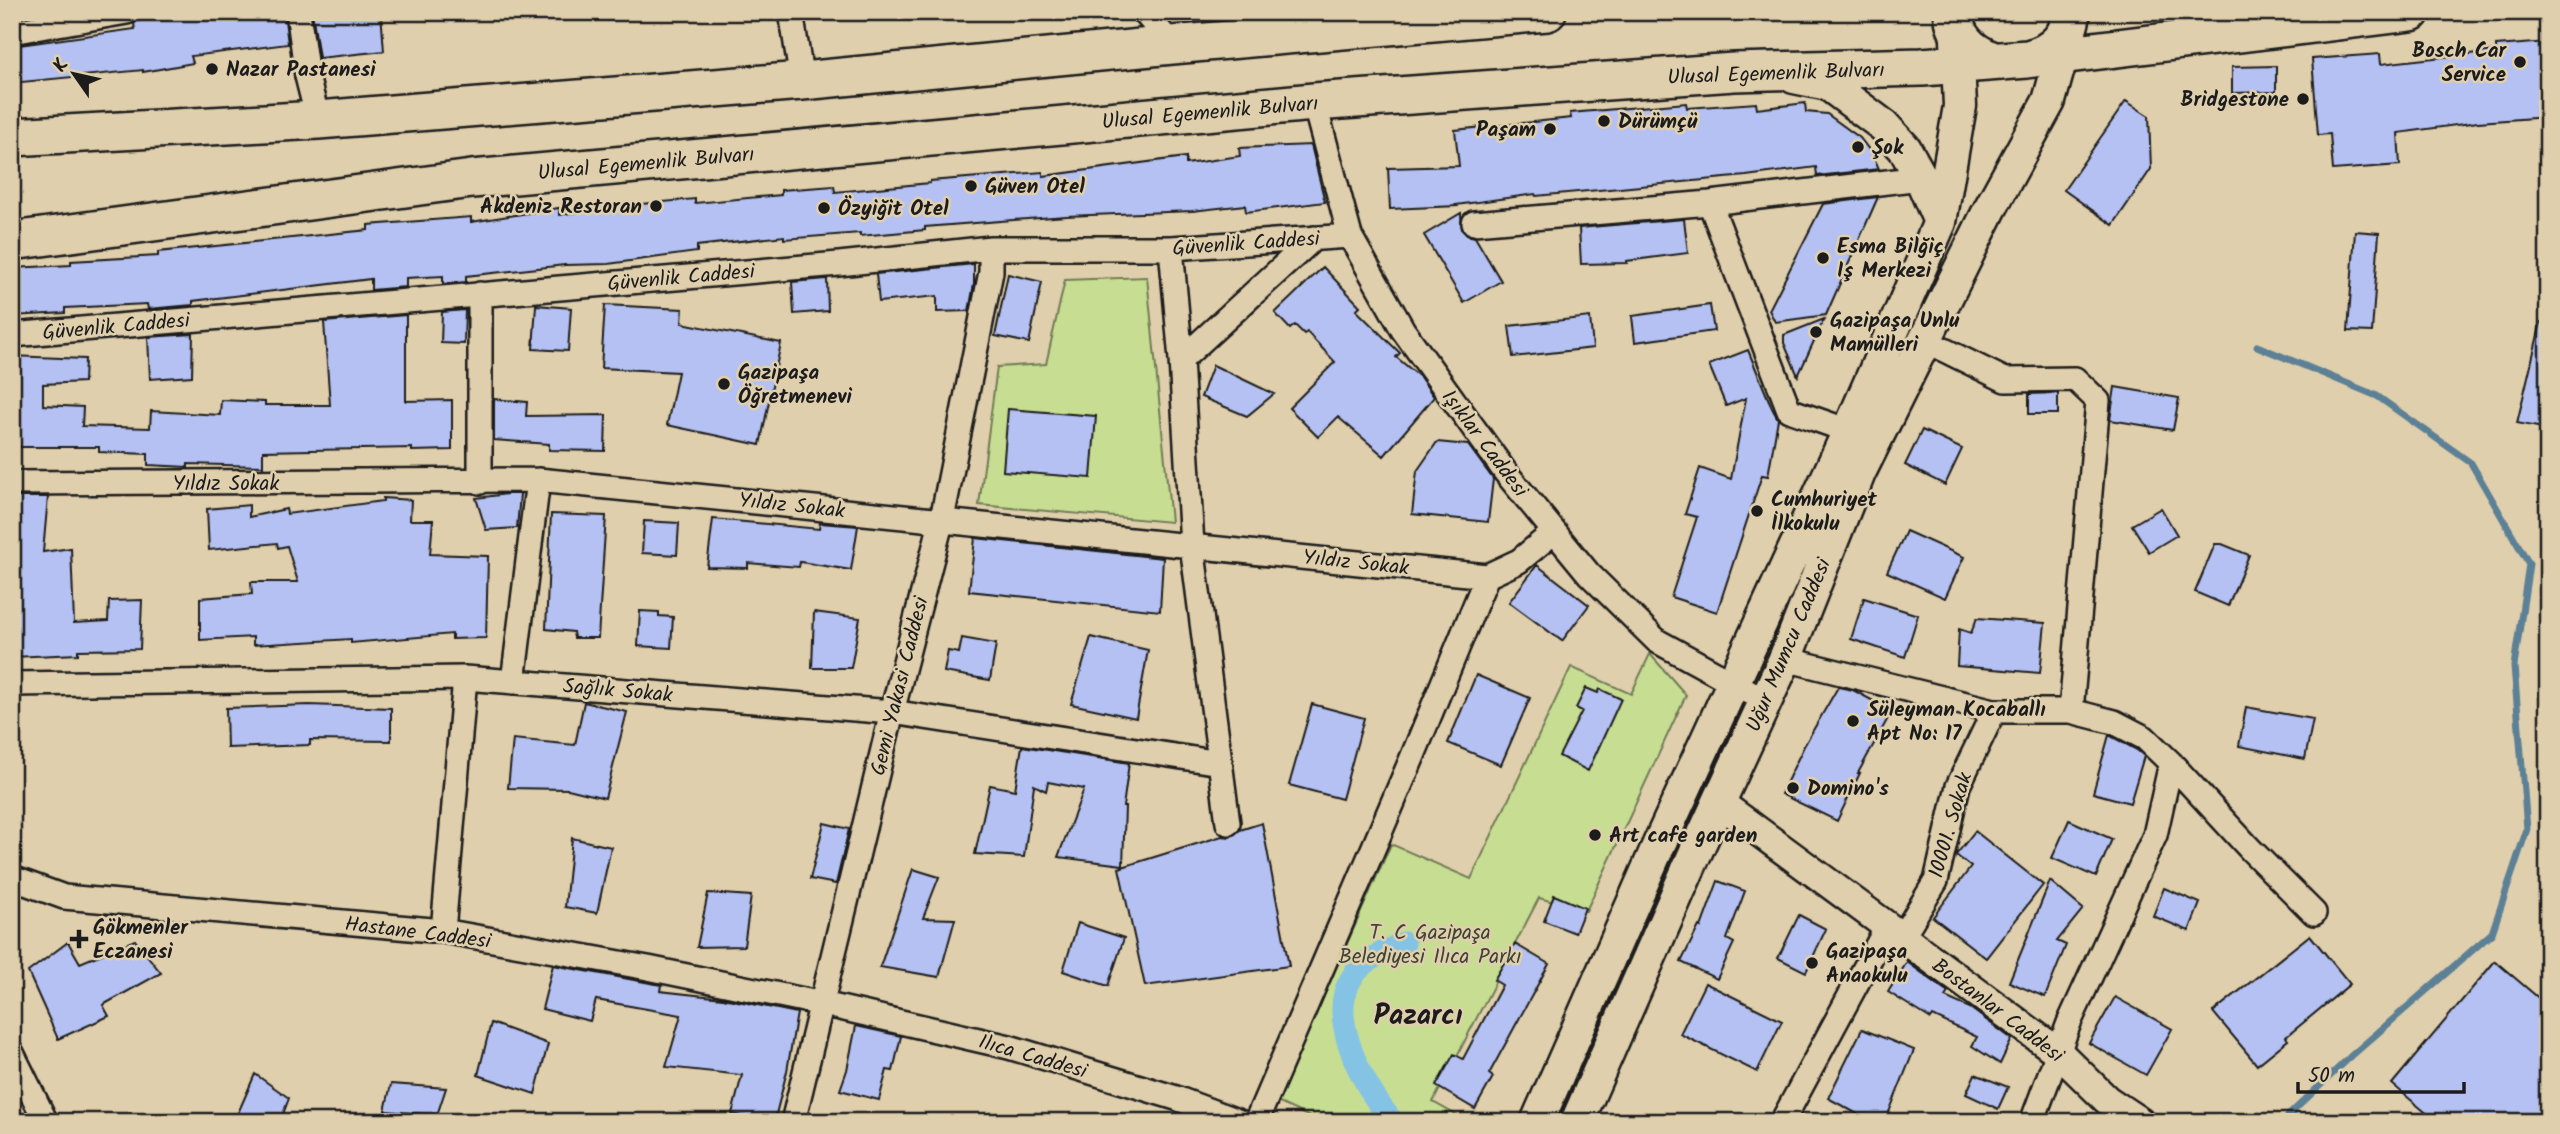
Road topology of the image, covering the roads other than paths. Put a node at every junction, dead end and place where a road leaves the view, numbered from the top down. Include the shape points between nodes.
1 (127, 12) edge
2 (298, 12) edge
3 (791, 12) edge
4 (1144, 12) edge
5 (1547, 12) edge
6 (2411, 12) edge
7 (2071, 15) edge
8 (12, 32) edge
9 (1172, 45) junction
10 (1977, 45) edge
11 (2063, 55) junction
12 (1734, 72) junction
13 (802, 81) junction
14 (1314, 102) junction
15 (318, 120) junction
16 (12, 137) edge
17 (1921, 178) junction
18 (1710, 203) junction
19 (1940, 222) junction
20 (1474, 223) dead end
21 (1350, 236) junction
22 (1314, 238) junction
23 (12, 242) edge
24 (991, 248) junction
25 (1171, 248) junction
26 (480, 294) junction
27 (12, 334) edge
28 (1924, 340) junction
29 (1181, 360) junction
30 (1849, 431) junction
31 (538, 480) junction
32 (480, 482) junction
33 (12, 483) edge
34 (942, 519) junction
35 (1554, 531) junction
36 (1192, 545) junction
37 (1487, 576) junction
38 (1785, 659) junction
39 (465, 678) junction
40 (513, 682) junction
41 (12, 684) edge
42 (1733, 684) junction
43 (1765, 700) junction
44 (2071, 710) junction
45 (1994, 711) junction
46 (892, 712) junction
47 (1220, 763) junction
48 (2171, 763) junction
49 (1720, 799) junction
50 (1228, 823) dead end
51 (12, 878) edge
52 (2314, 914) dead end
53 (443, 931) junction
54 (1895, 932) junction
55 (823, 1004) junction
56 (12, 1052) edge
57 (2059, 1053) junction
58 (46, 1122) edge
59 (793, 1122) edge
60 (1240, 1122) edge
61 (1256, 1122) edge
62 (1537, 1122) edge
63 (1577, 1122) edge
64 (1782, 1122) edge
65 (2032, 1122) edge
66 (2140, 1122) edge

1 - 8 street
2 - 15 street
3 - 13 street
4 - 9 street
5 - 9 highway
6 - 11 highway, Ulusal Egemenlik Bulvarı
7 - 10 highway via 2066,34 2042,56
7 - 11 main road, Uğur Mumcu Caddesi
9 - 13 highway
10 - 11 highway, Ulusal Egemenlik Bulvarı
10 - 12 highway, Ulusal Egemenlik Bulvarı via 1922,67
10 - 19 main road, Uğur Mumcu Caddesi via 1960,106
11 - 28 main road, Uğur Mumcu Caddesi via 2049,101
12 - 14 highway, Ulusal Egemenlik Bulvarı
12 - 17 main road via 1828,84 1884,125
13 - 15 highway
14 - 21 street, Işıklar Caddesi
14 - 23 highway, Ulusal Egemenlik Bulvarı via 472,179
15 - 16 highway
17 - 18 street
17 - 19 main road
18 - 20 street
18 - 30 street via 1789,410
19 - 30 main road, Uğur Mumcu Caddesi
21 - 22 street, Güvenlik Caddesi
21 - 35 street, Işıklar Caddesi via 1403,330 1506,473
22 - 25 street, Güvenlik Caddesi
22 - 29 street
24 - 25 street, Güvenlik Caddesi
24 - 26 street, Güvenlik Caddesi
24 - 34 street, Gemi Yakasi Caddesi via 991,272
25 - 29 street
26 - 27 street, Güvenlik Caddesi
26 - 32 street
28 - 38 main road, Uğur Mumcu Caddesi via 1859,473
28 - 44 street via 2005,380 2075,379 2098,401
29 - 36 street
30 - 42 main road, Uğur Mumcu Caddesi
31 - 32 street, Yıldız Sokak
31 - 34 street, Yıldız Sokak
31 - 40 street
32 - 33 street, Yıldız Sokak
34 - 36 street, Yıldız Sokak
34 - 46 street, Gemi Yakasi Caddesi
35 - 37 street via 1519,561
35 - 42 street, Işıklar Caddesi via 1589,574 1657,640
36 - 37 street, Yıldız Sokak
36 - 47 street
37 - 61 street
38 - 43 main road, Uğur Mumcu Caddesi
38 - 45 street
39 - 40 street, Sağlık Sokak
39 - 41 street, Sağlık Sokak
39 - 53 street
40 - 46 street, Sağlık Sokak
42 - 43 street, Işıklar Caddesi
42 - 62 main road, Uğur Mumcu Caddesi
43 - 49 main road, Uğur Mumcu Caddesi
44 - 45 street
44 - 48 street via 2114,722 2145,738
45 - 54 street, 10001. Sokak via 1958,786 1936,881
46 - 47 street, Sağlık Sokak
46 - 55 street, Gemi Yakasi Caddesi
47 - 50 street
48 - 52 street
48 - 57 street via 2155,835
49 - 54 street, Bostanlar Caddesi
49 - 63 main road, Uğur Mumcu Caddesi
51 - 53 street, Hastane Caddesi via 64,897
53 - 55 street, Hastane Caddesi
54 - 57 street, Bostanlar Caddesi
54 - 64 street, 10001. Sokak
55 - 59 street, Gemi Yakasi Caddesi
55 - 60 street, Ilıca Caddesi via 1009,1047
56 - 58 street
57 - 65 street
57 - 66 street, Bostanlar Caddesi via 2107,1100

